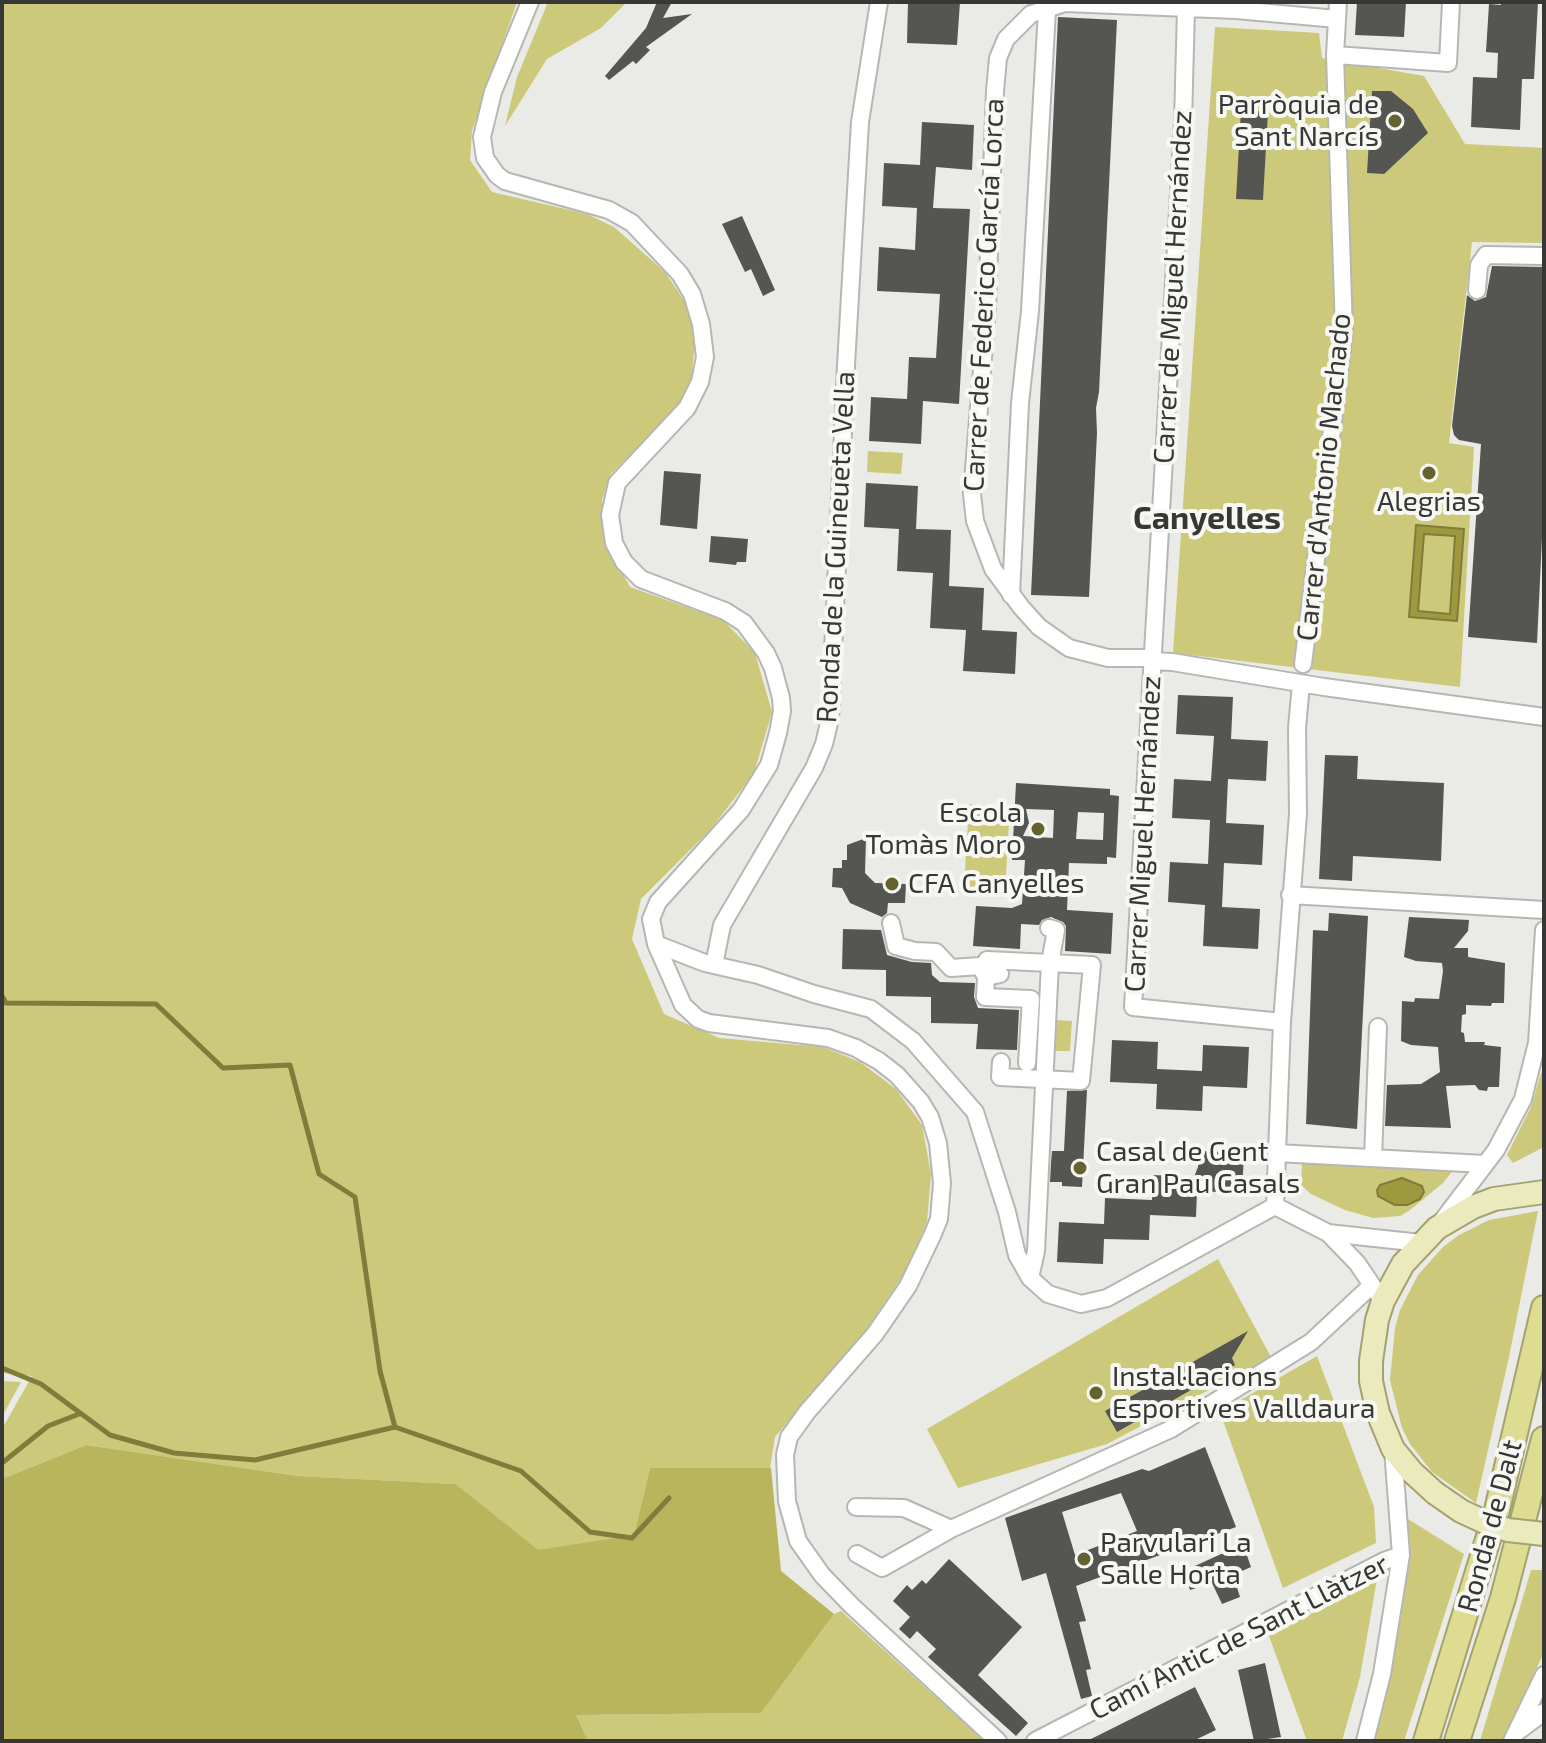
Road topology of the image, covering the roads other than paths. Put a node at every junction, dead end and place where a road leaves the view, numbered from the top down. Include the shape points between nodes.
1 (530, 2) edge
2 (879, 2) edge
3 (1451, 2) edge
4 (1236, 6) edge
5 (1186, 8) junction
6 (1047, 10) junction
7 (1337, 11) edge
8 (1335, 55) junction
9 (1544, 256) edge
10 (1477, 290) dead end
11 (1011, 595) junction
12 (1152, 661) junction
13 (1303, 664) dead end
14 (1301, 684) junction
15 (1544, 717) edge
16 (1290, 895) junction
17 (1544, 910) edge
18 (891, 923) dead end
19 (1049, 928) dead end
20 (1544, 930) edge
21 (656, 944) junction
22 (1024, 950) dead end
23 (1050, 963) junction
24 (714, 965) junction
25 (996, 970) junction
26 (1282, 1022) junction
27 (1378, 1027) dead end
28 (1001, 1062) dead end
29 (1027, 1063) dead end
30 (1045, 1082) junction
31 (1276, 1153) junction
32 (1373, 1158) junction
33 (1485, 1164) junction
34 (1544, 1192) edge
35 (1275, 1206) junction
36 (1328, 1233) junction
37 (1429, 1236) junction
38 (1030, 1278) junction
39 (1378, 1293) junction
40 (1544, 1308) edge
41 (1544, 1439) edge
42 (1393, 1449) junction
43 (856, 1507) dead end
44 (951, 1529) junction
45 (1544, 1534) edge
46 (857, 1554) dead end
47 (1401, 1555) junction
48 (1544, 1675) edge
49 (1544, 1712) edge
50 (1514, 1737) edge
51 (998, 1741) edge
52 (1035, 1741) edge
53 (1365, 1741) edge
54 (1426, 1741) edge
55 (1457, 1741) edge

1 - 21 street via 493,92 482,137 485,158 505,181 609,210 632,223 680,274 703,333 703,372 687,408 617,483 610,515 614,543 641,579 744,623 773,668 781,698 778,733 761,780 734,819 658,902 651,919
2 - 24 street, Ronda de la Guineueta Vella via 860,122 830,719 814,768 722,925
3 - 8 street via 1448,63
4 - 5 street, Carrer de Federico García Lorca
4 - 7 street, Carrer de Federico García Lorca
5 - 6 street, Carrer de Federico García Lorca via 1065,3
5 - 12 street, Carrer de Miguel Hernández
6 - 11 street, Carrer de Federico García Lorca
6 - 11 street, Carrer de Federico García Lorca via 1031,14 1006,39 995,91 987,308 972,494 982,543
7 - 8 street, Carrer d'Antonio Machado
8 - 13 street, Carrer d'Antonio Machado via 1344,332
9 - 10 street via 1486,255 1479,265
11 - 12 street, Carrer de Federico García Lorca via 1039,627 1069,648
12 - 14 street, Carrer de Federico García Lorca
12 - 26 street, Carrer Miguel Hernández via 1133,1007
14 - 15 street, Carrer de Federico García Lorca
14 - 16 street
16 - 17 street
16 - 26 street
18 - 25 street via 896,946 936,952 951,968
19 - 23 street via 1056,930
20 - 33 street via 1531,1072 1511,1125
21 - 24 street
21 - 51 street via 683,1005 698,1019 828,1038 856,1048 897,1075 930,1117 942,1183 936,1228 908,1286 875,1334 789,1437 787,1501 798,1541 822,1575
22 - 25 street via 1001,955
23 - 25 street
23 - 30 street
23 - 30 street via 1092,965 1081,1081
24 - 38 street via 871,1009 913,1041 975,1112 1017,1255
25 - 29 street via 985,997 1031,999
26 - 31 street
27 - 32 street
28 - 30 street via 1000,1077
30 - 38 street
31 - 32 street
31 - 35 street
32 - 33 street
33 - 37 street
34 - 37 main road via 1473,1207
35 - 36 street
35 - 38 street via 1107,1298 1081,1304 1067,1301 1048,1294
36 - 37 street
36 - 39 street
37 - 39 main road
39 - 42 main road via 1371,1381
39 - 44 street via 1311,1342 1171,1429
40 - 54 highway, Ronda de Dalt via 1497,1510
41 - 55 highway, Ronda de Dalt via 1503,1598
42 - 45 main road, bridge via 1435,1493 1461,1511 1508,1530
42 - 47 street
43 - 44 street via 904,1508
44 - 46 street via 882,1568
47 - 52 street, Camí Antic de Sant Llàtzer
47 - 53 street
48 - 50 street
49 - 50 street

